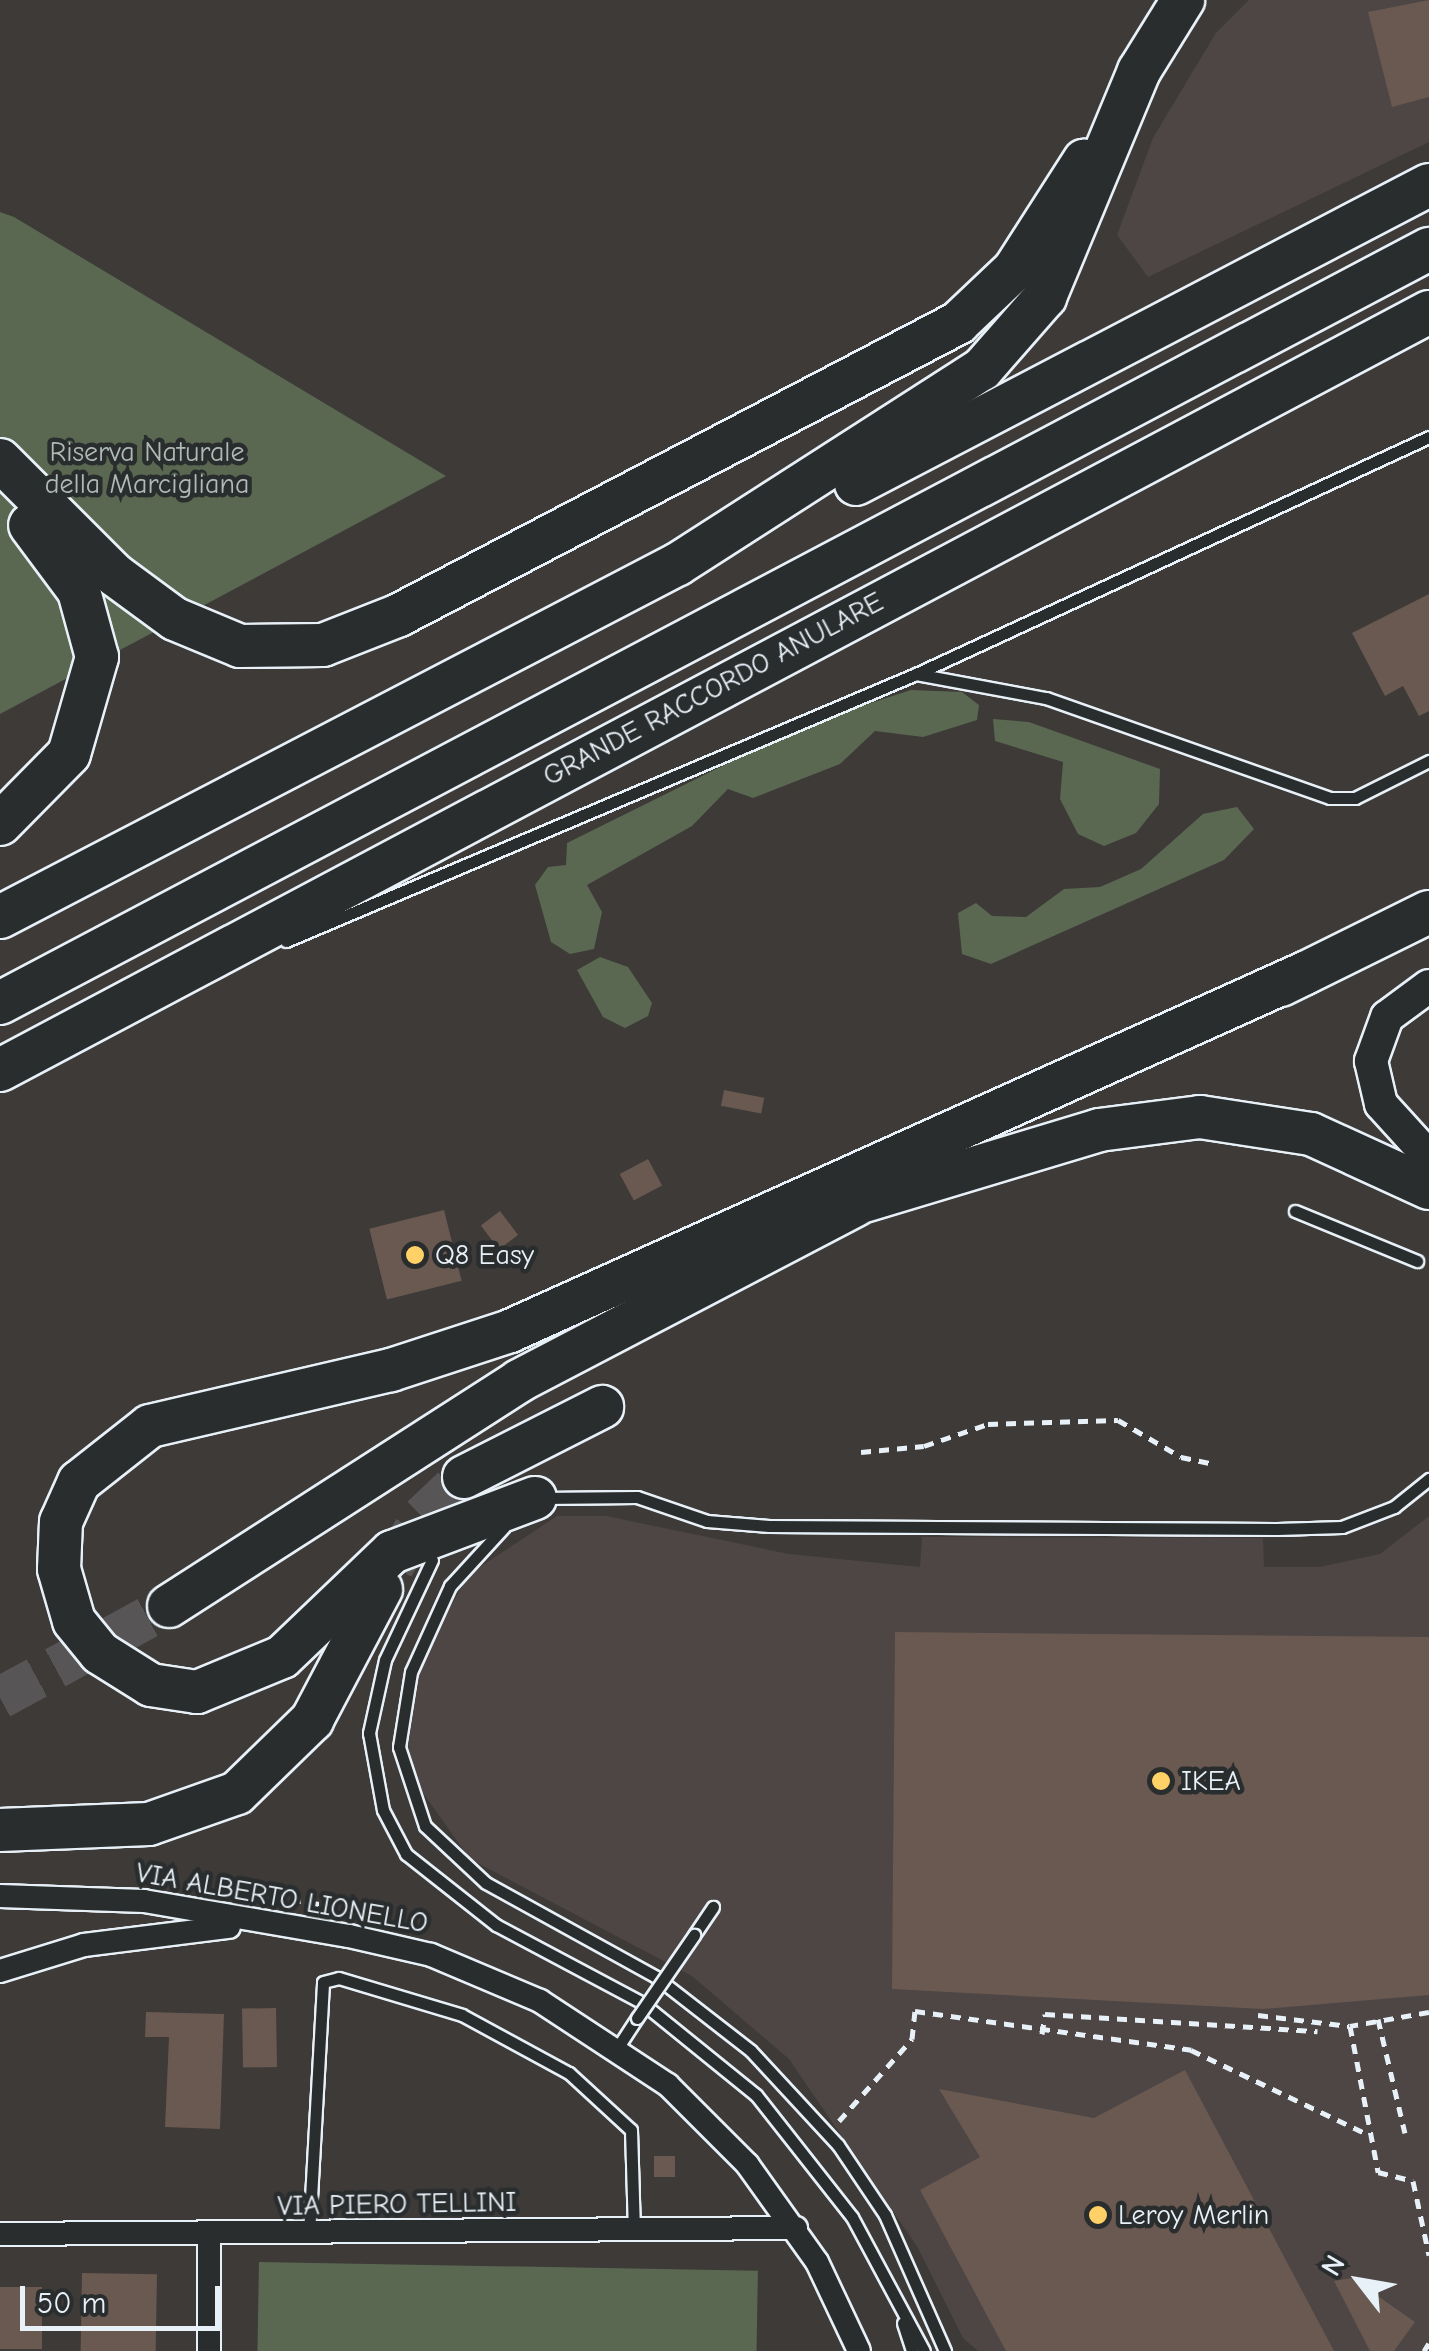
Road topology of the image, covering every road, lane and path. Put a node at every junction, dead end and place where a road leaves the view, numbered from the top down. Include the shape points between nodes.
1 (1183, 0) edge
2 (1120, 113) junction
3 (1429, 185) edge
4 (1429, 248) edge
5 (1429, 312) edge
6 (1429, 437) edge
7 (0, 460) edge
8 (0, 490) edge
9 (678, 564) junction
10 (916, 674) junction
11 (1429, 761) edge
12 (0, 824) edge
13 (1429, 912) edge
14 (0, 917) edge
15 (1305, 973) junction
16 (1429, 986) edge
17 (0, 1003) edge
18 (15, 1062) edge
19 (1423, 1182) edge
20 (861, 1202) junction
21 (1295, 1212) dead end
22 (1417, 1261) dead end
23 (602, 1407) dead end
24 (860, 1452) dead end
25 (1214, 1464) dead end
26 (464, 1477) tunnel mouth
27 (1429, 1480) edge
28 (535, 1498) junction
29 (432, 1560) dead end
30 (381, 1589) tunnel mouth
31 (168, 1606) tunnel mouth
32 (0, 1830) edge
33 (0, 1896) edge
34 (713, 1907) dead end
35 (258, 1925) junction
36 (0, 1970) edge
37 (1429, 2012) edge
38 (1258, 2015) dead end
39 (1378, 2019) junction
40 (1350, 2026) junction
41 (1317, 2031) dead end
42 (1042, 2034) junction
43 (618, 2048) junction
44 (838, 2124) dead end
45 (1405, 2133) dead end
46 (1371, 2136) junction
47 (796, 2228) junction
48 (634, 2230) junction
49 (0, 2234) edge
50 (309, 2234) junction
51 (210, 2236) junction
52 (1429, 2255) edge
53 (896, 2300) junction
54 (1429, 2343) edge
55 (209, 2351) edge
56 (859, 2351) edge
57 (912, 2351) edge
58 (924, 2351) edge
59 (945, 2351) edge
60 (1424, 2351) edge

1 - 2 highway
2 - 7 highway via 1014,270 958,323 340,640 278,650 200,632 116,575
2 - 9 highway via 1058,273 1010,344 919,416
3 - 9 highway via 861,482
4 - 17 highway, GRANDE RACCORDO ANULARE
5 - 18 highway, GRANDE RACCORDO ANULARE
6 - 10 lane
8 - 12 highway via 70,577 97,647 69,754
9 - 14 highway
10 - 11 lane via 1046,698 1330,798 1355,798
10 - 18 lane via 452,868
13 - 15 highway
15 - 20 highway
15 - 28 highway via 510,1331 390,1370 150,1426 79,1482 61,1522 61,1582 74,1621 100,1653 151,1685 197,1692 282,1658 392,1552
16 - 19 main road via 1387,1017 1371,1061 1381,1104
19 - 20 highway via 1311,1134 1200,1117 1099,1130
20 - 31 highway via 519,1381
21 - 22 lane
23 - 26 highway
24 - 25 path via 924,1446 988,1424 1118,1420 1181,1457
27 - 28 lane via 1394,1508 1342,1527 1277,1529 768,1526 707,1520 636,1497
28 - 59 lane via 467,1564 418,1652 400,1732 415,1806 439,1845 486,1884 656,1977 761,2062 838,2145 885,2215
29 - 53 lane via 385,1660 369,1733 383,1810 406,1854 440,1888 641,2002 728,2068 841,2202
30 - 32 highway via 305,1730 237,1793 149,1824
33 - 35 street, VIA ALBERTO LIONELLO via 132,1900
34 - 43 lane, bridge
35 - 36 street via 122,1938
35 - 43 street, VIA ALBERTO LIONELLO via 349,1936 470,1968
37 - 39 path
38 - 40 path
39 - 40 path
39 - 45 path
40 - 46 path
41 - 42 path via 1045,2014
42 - 44 path via 915,2012 912,2039
42 - 46 path via 1191,2050
43 - 47 street, VIA ALBERTO LIONELLO via 688,2103
46 - 52 path via 1378,2172 1413,2181
47 - 48 street, VIA PIERO TELLINI
47 - 56 street, VIA ALBERTO LIONELLO
48 - 50 street, VIA PIERO TELLINI
48 - 50 lane via 631,2130 569,2072 462,2015 339,1978 323,1982
49 - 51 street, VIA PIERO TELLINI
50 - 51 street, VIA PIERO TELLINI
51 - 55 street
53 - 57 lane
53 - 58 lane
54 - 60 path

